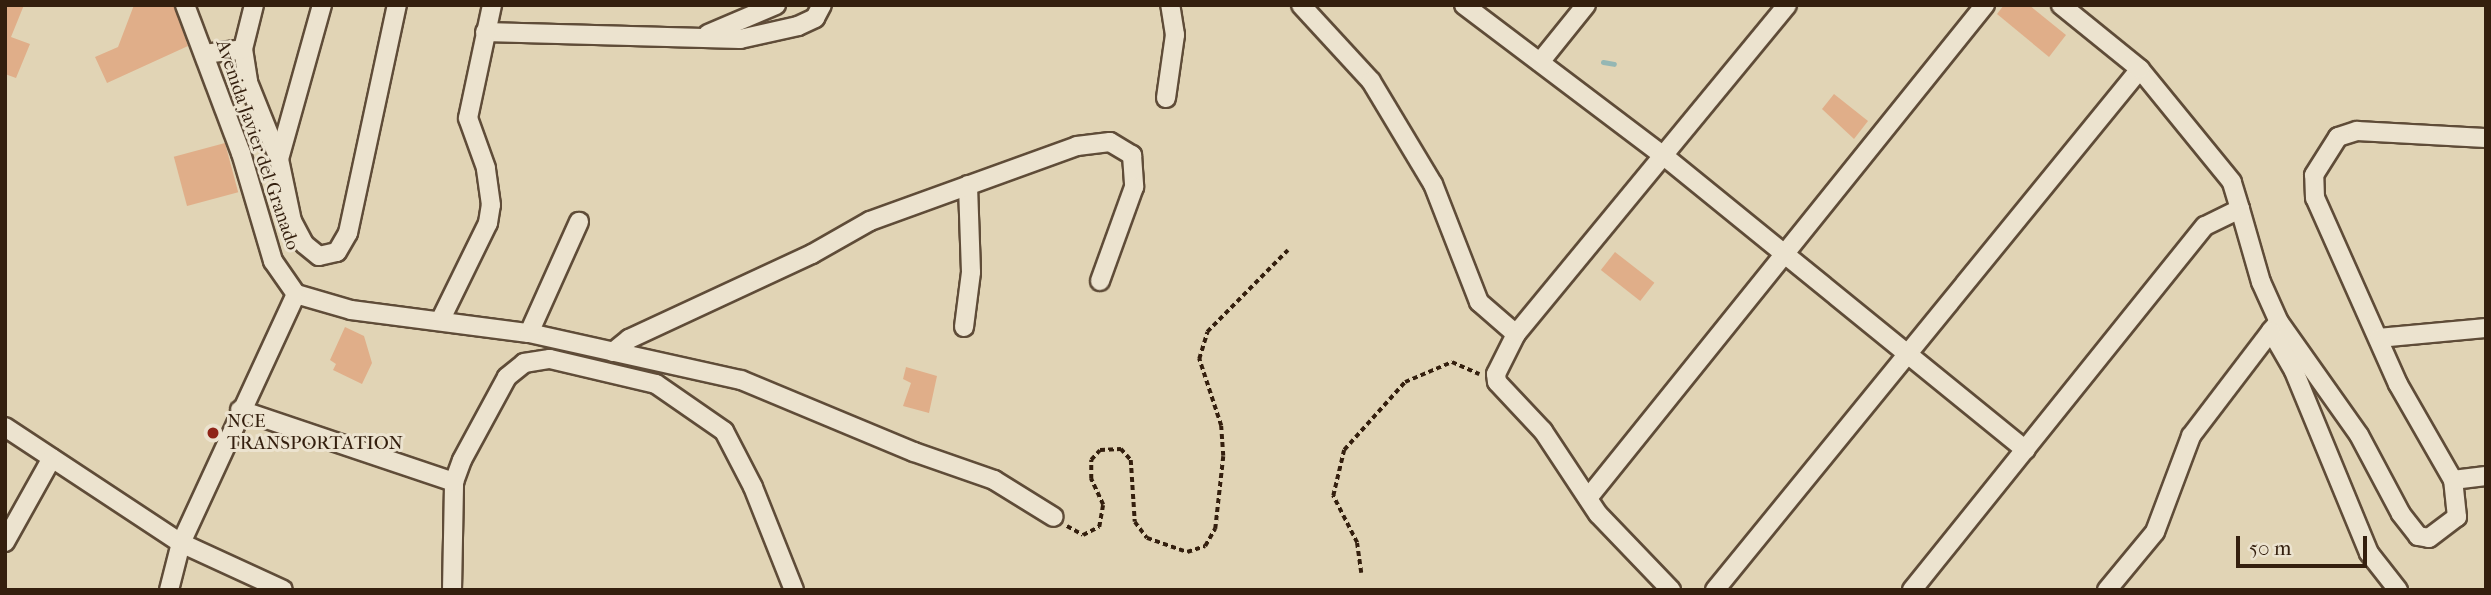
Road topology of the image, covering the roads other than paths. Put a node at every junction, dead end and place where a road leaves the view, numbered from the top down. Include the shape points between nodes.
1 (185, 5) edge
2 (254, 5) edge
3 (322, 5) edge
4 (397, 5) edge
5 (492, 5) edge
6 (776, 5) edge
7 (822, 5) edge
8 (1170, 5) edge
9 (1301, 5) edge
10 (1464, 5) edge
11 (1586, 5) edge
12 (1787, 5) edge
13 (1985, 5) edge
14 (2060, 5) edge
15 (485, 32) junction
16 (699, 37) junction
17 (243, 49) junction
18 (204, 54) junction
19 (1540, 62) junction
20 (2140, 69) junction
21 (1166, 98) dead end
22 (2486, 138) edge
23 (1664, 156) junction
24 (279, 159) junction
25 (968, 184) junction
26 (2240, 209) junction
27 (579, 222) dead end
28 (1785, 254) junction
29 (1100, 281) dead end
30 (296, 294) junction
31 (440, 321) junction
32 (2275, 326) junction
33 (964, 327) dead end
34 (2486, 328) edge
35 (528, 333) junction
36 (1516, 334) junction
37 (2379, 338) junction
38 (613, 352) junction
39 (1907, 353) junction
40 (240, 410) junction
41 (5, 427) edge
42 (2026, 450) junction
43 (52, 458) junction
44 (2486, 476) edge
45 (2453, 480) junction
46 (454, 482) junction
47 (1588, 498) junction
48 (1054, 517) road end
49 (5, 542) edge
50 (181, 543) junction
51 (279, 589) edge
52 (169, 590) edge
53 (452, 590) edge
54 (794, 590) edge
55 (1671, 590) edge
56 (1715, 590) edge
57 (1912, 590) edge
58 (2108, 590) edge
59 (2398, 590) edge

1 - 18 street, Avenida Javier del Granado
2 - 17 street
3 - 24 street
4 - 24 street via 348,233 337,252 319,256 304,244 292,221
5 - 15 street
6 - 16 street
7 - 16 street via 815,18 769,35
8 - 21 street via 1175,35
9 - 36 street via 1371,81 1433,184 1479,302
10 - 19 street
11 - 19 street
12 - 23 street
13 - 28 street
14 - 20 street
15 - 16 street
15 - 31 street via 468,118 486,168 491,205 488,223
17 - 18 street
17 - 24 street via 248,82
18 - 30 street, Avenida Javier del Granado via 241,153 273,261
19 - 23 street
20 - 26 street via 2232,182
20 - 39 street
22 - 37 street via 2357,131 2338,137 2314,175 2315,198
23 - 28 street
23 - 36 street
25 - 29 street via 1077,146 1117,143 1132,155 1134,187
25 - 33 street via 971,272
25 - 38 street via 870,221 812,254 629,339
26 - 32 street
26 - 42 street via 2205,226
27 - 35 street
28 - 39 street
28 - 47 street
30 - 31 street via 351,310
30 - 40 street
31 - 35 street
32 - 45 street via 2358,435 2418,536 2429,538 2457,517
32 - 58 street via 2191,436 2155,532
32 - 59 street via 2369,553
34 - 37 street
35 - 38 street
36 - 47 street via 1496,374 1497,383 1543,431
37 - 45 street via 2398,384
38 - 48 street via 741,380 993,480
39 - 42 street
39 - 56 street
40 - 46 street
40 - 50 street
41 - 43 street
42 - 57 street
43 - 49 street
43 - 50 street
44 - 45 street
46 - 53 street
46 - 54 street via 494,397 524,363 550,359 656,384 724,431 753,487
47 - 55 street
50 - 51 street
50 - 52 street

